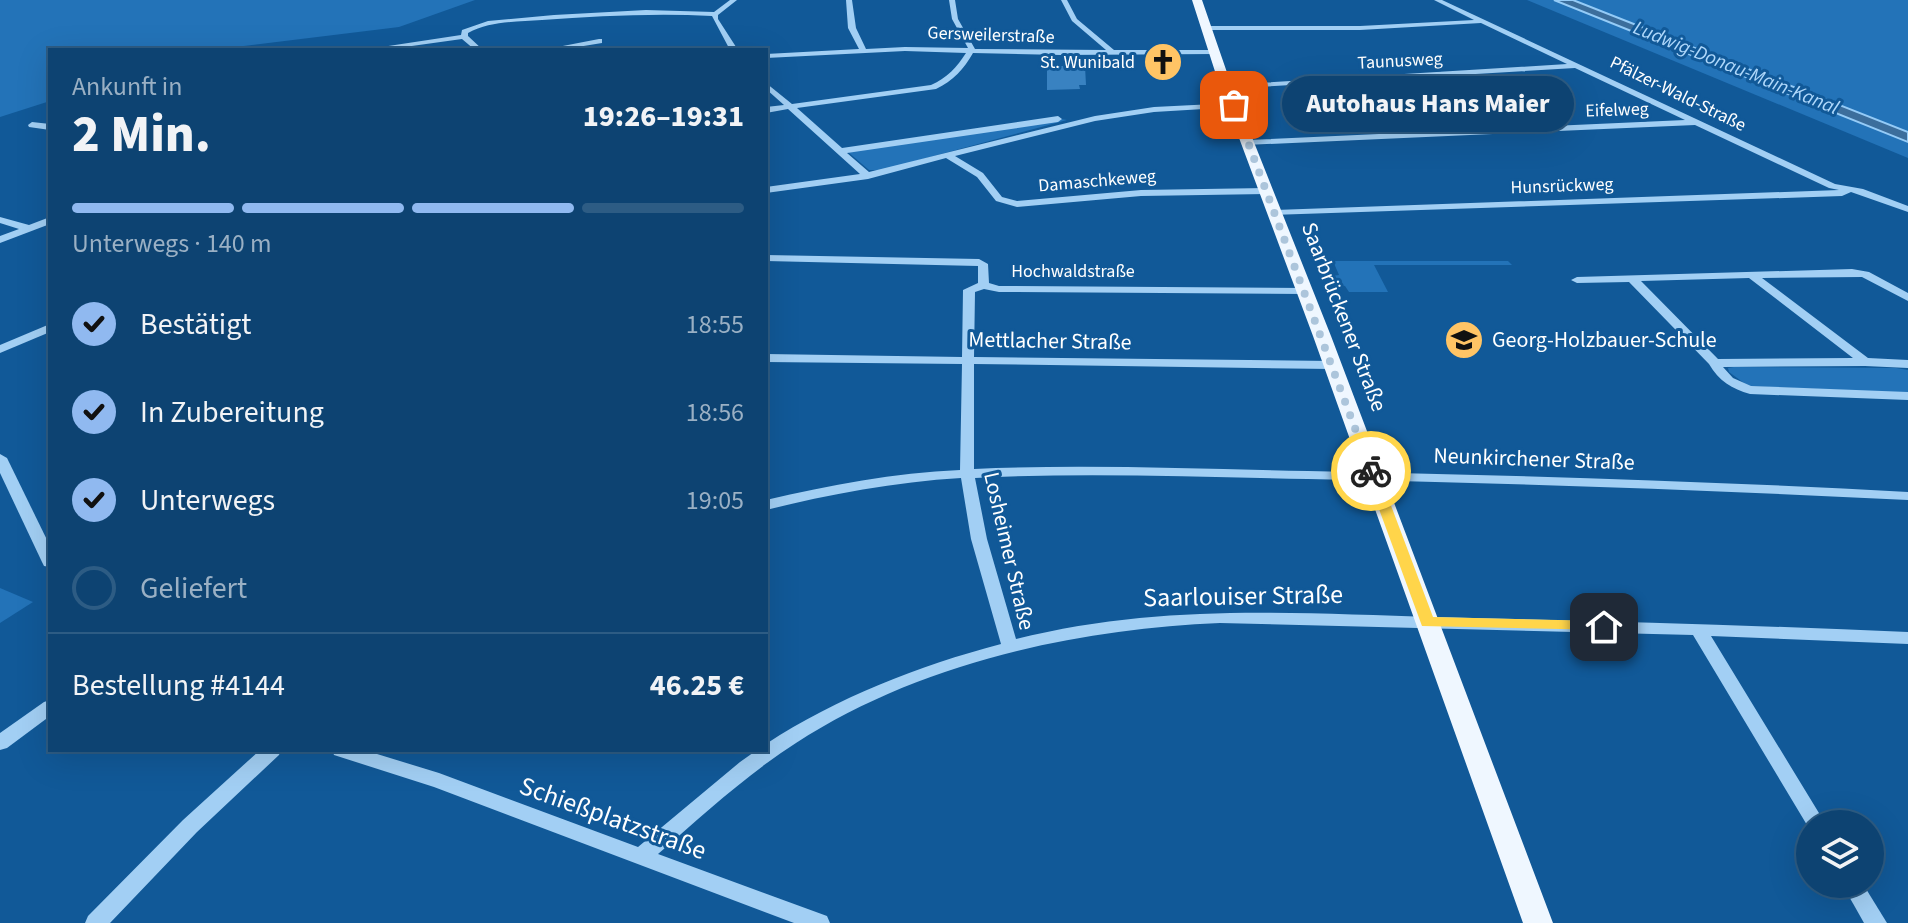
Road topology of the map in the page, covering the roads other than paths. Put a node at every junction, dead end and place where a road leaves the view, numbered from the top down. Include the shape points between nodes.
1 (734, 0) edge
2 (849, 0) edge
3 (952, 0) edge
4 (1064, 0) edge
5 (1197, 0) edge
6 (1437, 0) edge
7 (715, 14) junction
8 (1478, 22) junction
9 (1207, 28) junction
10 (464, 37) junction
11 (599, 41) dead end
12 (381, 48) edge
13 (477, 48) edge
14 (558, 48) edge
15 (733, 48) edge
16 (972, 49) junction
17 (863, 50) junction
18 (1215, 52) junction
19 (1113, 53) junction
20 (768, 56) edge
21 (1576, 66) junction
22 (768, 87) edge
23 (1226, 87) junction
24 (1234, 105) junction
25 (787, 107) junction
26 (768, 110) edge
27 (1078, 121) junction
28 (1700, 122) junction
29 (32, 125) dead end
30 (48, 127) edge
31 (1248, 143) junction
32 (840, 151) junction
33 (949, 156) junction
34 (868, 176) junction
35 (1850, 189) junction
36 (768, 190) edge
37 (1266, 191) junction
38 (1908, 209) edge
39 (1275, 213) junction
40 (0, 220) edge
41 (48, 221) edge
42 (28, 228) junction
43 (0, 240) edge
44 (768, 258) edge
45 (1753, 276) junction
46 (1632, 279) junction
47 (1577, 280) dead end
48 (984, 285) junction
49 (1305, 291) junction
50 (1908, 298) edge
51 (48, 329) edge
52 (0, 349) edge
53 (768, 358) edge
54 (966, 360) junction
55 (1865, 362) junction
56 (1715, 363) junction
57 (1907, 363) edge
58 (1332, 365) junction
59 (1908, 396) edge
60 (0, 458) edge
61 (967, 471) junction
62 (1373, 476) junction
63 (1908, 496) edge
64 (768, 505) edge
65 (48, 558) edge
66 (1427, 622) junction
67 (1698, 629) junction
68 (1908, 638) edge
69 (1010, 647) junction
70 (48, 708) edge
71 (0, 743) edge
72 (270, 752) edge
73 (354, 752) edge
74 (1807, 810) edge
75 (642, 856) junction
76 (1861, 898) edge
77 (96, 923) edge
78 (819, 923) edge
79 (1538, 923) edge
80 (1876, 923) edge

1 - 7 street
2 - 17 street via 852,28
3 - 16 street via 955,19
4 - 19 street via 1074,20
5 - 9 main road, Saarbrückener Straße
6 - 8 street, Pfälzer-Wald-Straße
7 - 10 street via 570,16 485,24 469,29
7 - 15 street via 716,25
8 - 9 street
8 - 21 street, Pfälzer-Wald-Straße
9 - 18 main road, Saarbrückener Straße
10 - 12 street
10 - 13 street
11 - 14 street
16 - 17 street, Gersweilerstraße
16 - 19 street, Gersweilerstraße
16 - 25 street via 945,82 933,87
17 - 20 street, Gersweilerstraße
18 - 19 street, Gersweilerstraße
18 - 23 main road, Saarbrückener Straße
21 - 23 street, Taunusweg
21 - 28 street, Pfälzer-Wald-Straße
22 - 25 street
23 - 24 main road, Saarbrückener Straße
24 - 27 street
24 - 31 main road, Saarbrückener Straße
25 - 26 street
25 - 32 street
27 - 32 street via 1053,119
27 - 33 street
28 - 31 street, Eifelweg
28 - 35 street, Pfälzer-Wald-Straße via 1822,181
29 - 30 street
31 - 37 main road, Saarbrückener Straße
32 - 34 street
33 - 34 street
33 - 37 street, Damaschkeweg via 980,175 999,199 1017,204 1187,190
34 - 36 street
35 - 38 street, Pfälzer-Wald-Straße
35 - 39 street, Hunsrückweg
37 - 39 main road, Saarbrückener Straße
39 - 49 main road, Saarbrückener Straße
40 - 42 street
41 - 42 street
42 - 43 street
44 - 48 street, Hochwaldstraße via 979,262
45 - 46 street
45 - 50 street via 1852,272
45 - 55 street
46 - 47 street
46 - 56 street
48 - 49 street, Hochwaldstraße
48 - 54 street, Losheimer Straße via 969,290
49 - 58 main road, Saarbrückener Straße
51 - 52 street
53 - 54 street, Mettlacher Straße
54 - 58 street, Mettlacher Straße
54 - 61 street, Losheimer Straße
55 - 56 street
55 - 57 street
56 - 59 street via 1731,382 1750,390
58 - 62 main road, Saarbrückener Straße
60 - 65 street
61 - 62 street, Neunkirchener Straße
61 - 64 street, Neunkirchener Straße via 849,485
61 - 69 street, Losheimer Straße via 979,539
62 - 63 street, Neunkirchener Straße
62 - 66 main road, Saarbrückener Straße
66 - 67 street, Saarlouiser Straße
66 - 69 street, Saarlouiser Straße via 1180,620 1083,631
66 - 79 main road, Saarbrückener Straße
67 - 68 street, Saarlouiser Straße
67 - 74 street
69 - 75 street, Saarlouiser Straße via 901,683 816,722 747,767
70 - 71 street
72 - 77 street
73 - 75 street, Schießplatzstraße
75 - 78 street, Schießplatzstraße
76 - 80 street

